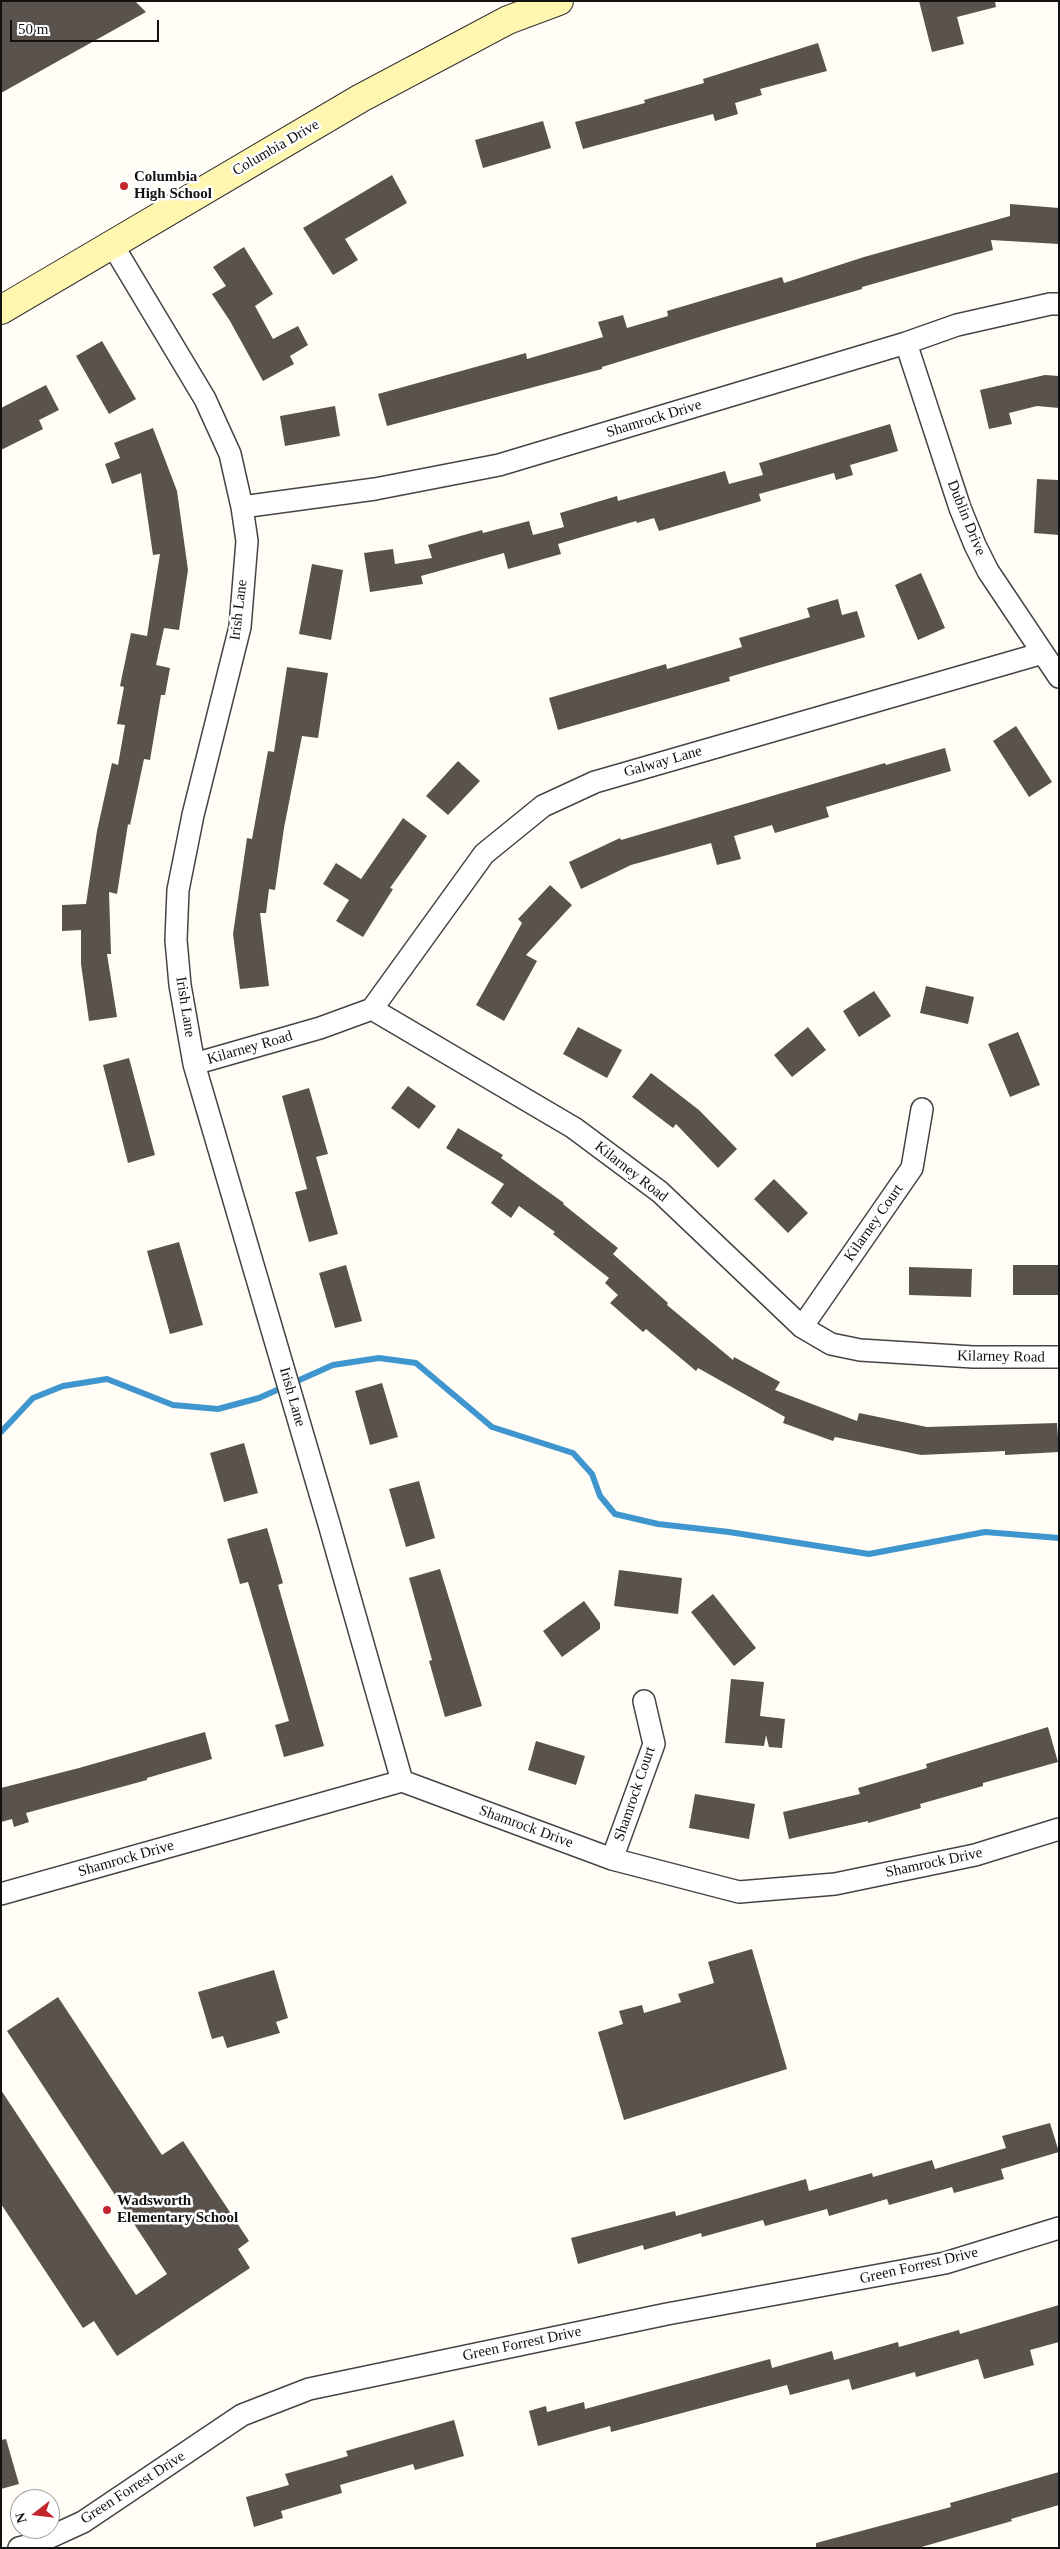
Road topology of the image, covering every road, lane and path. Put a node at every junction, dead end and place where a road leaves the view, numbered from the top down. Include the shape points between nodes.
1 (559, 1) edge
2 (112, 244) junction
3 (1059, 304) edge
4 (1, 310) edge
5 (906, 343) junction
6 (242, 507) junction
7 (1043, 654) junction
8 (1059, 677) edge
9 (372, 1010) junction
10 (194, 1064) junction
11 (922, 1109) dead end
12 (802, 1327) junction
13 (1059, 1357) edge
14 (644, 1701) dead end
15 (402, 1781) junction
16 (1059, 1830) edge
17 (612, 1859) junction
18 (1, 1894) edge
19 (1059, 2228) edge
20 (19, 2548) edge

1 - 2 main road, Columbia Drive via 508,20 360,98
2 - 4 main road, Columbia Drive
2 - 6 street, Irish Lane via 206,399 230,454
3 - 5 street, Shamrock Drive via 957,325
5 - 6 street, Shamrock Drive via 499,465 375,489
5 - 7 street, Dublin Drive via 975,544 988,571
6 - 10 street, Irish Lane via 247,541 240,627 193,815 178,890 176,940 180,984
7 - 8 street, Dublin Drive
7 - 9 street, Galway Lane via 595,782 543,806 484,854
9 - 10 street, Kilarney Road
9 - 12 street, Kilarney Road via 574,1128 660,1192
10 - 15 street, Irish Lane
11 - 12 street, Kilarney Court via 912,1168
12 - 13 street, Kilarney Road via 831,1344 860,1350 973,1357
14 - 17 street, Shamrock Court via 654,1744
15 - 17 street, Shamrock Drive
15 - 18 street, Shamrock Drive
16 - 17 street, Shamrock Drive via 975,1855 835,1884 739,1892
19 - 20 street, Green Forrest Drive via 945,2262 667,2314 309,2389 242,2416 83,2522

